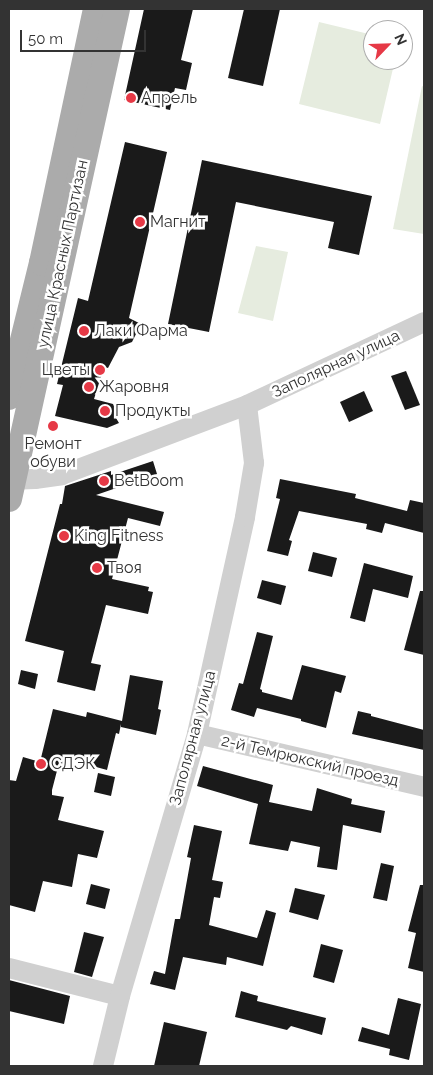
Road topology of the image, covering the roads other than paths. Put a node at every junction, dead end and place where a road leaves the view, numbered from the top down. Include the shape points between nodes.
1 (96, 9) edge
2 (117, 9) edge
3 (424, 322) edge
4 (9, 397) edge
5 (247, 405) junction
6 (10, 487) edge
7 (197, 734) junction
8 (424, 787) edge
9 (9, 968) edge
10 (120, 996) junction
11 (102, 1066) edge

1 - 4 main road, улица Красных Партизан via 42,263
2 - 6 main road, улица Красных Партизан
3 - 5 street, Заполярная улица
5 - 6 street, Заполярная улица via 62,475
5 - 7 street, Заполярная улица via 254,463
7 - 8 street, 2-й Темрюкский проезд
7 - 10 street, Заполярная улица
9 - 10 street
10 - 11 street, Заполярная улица

